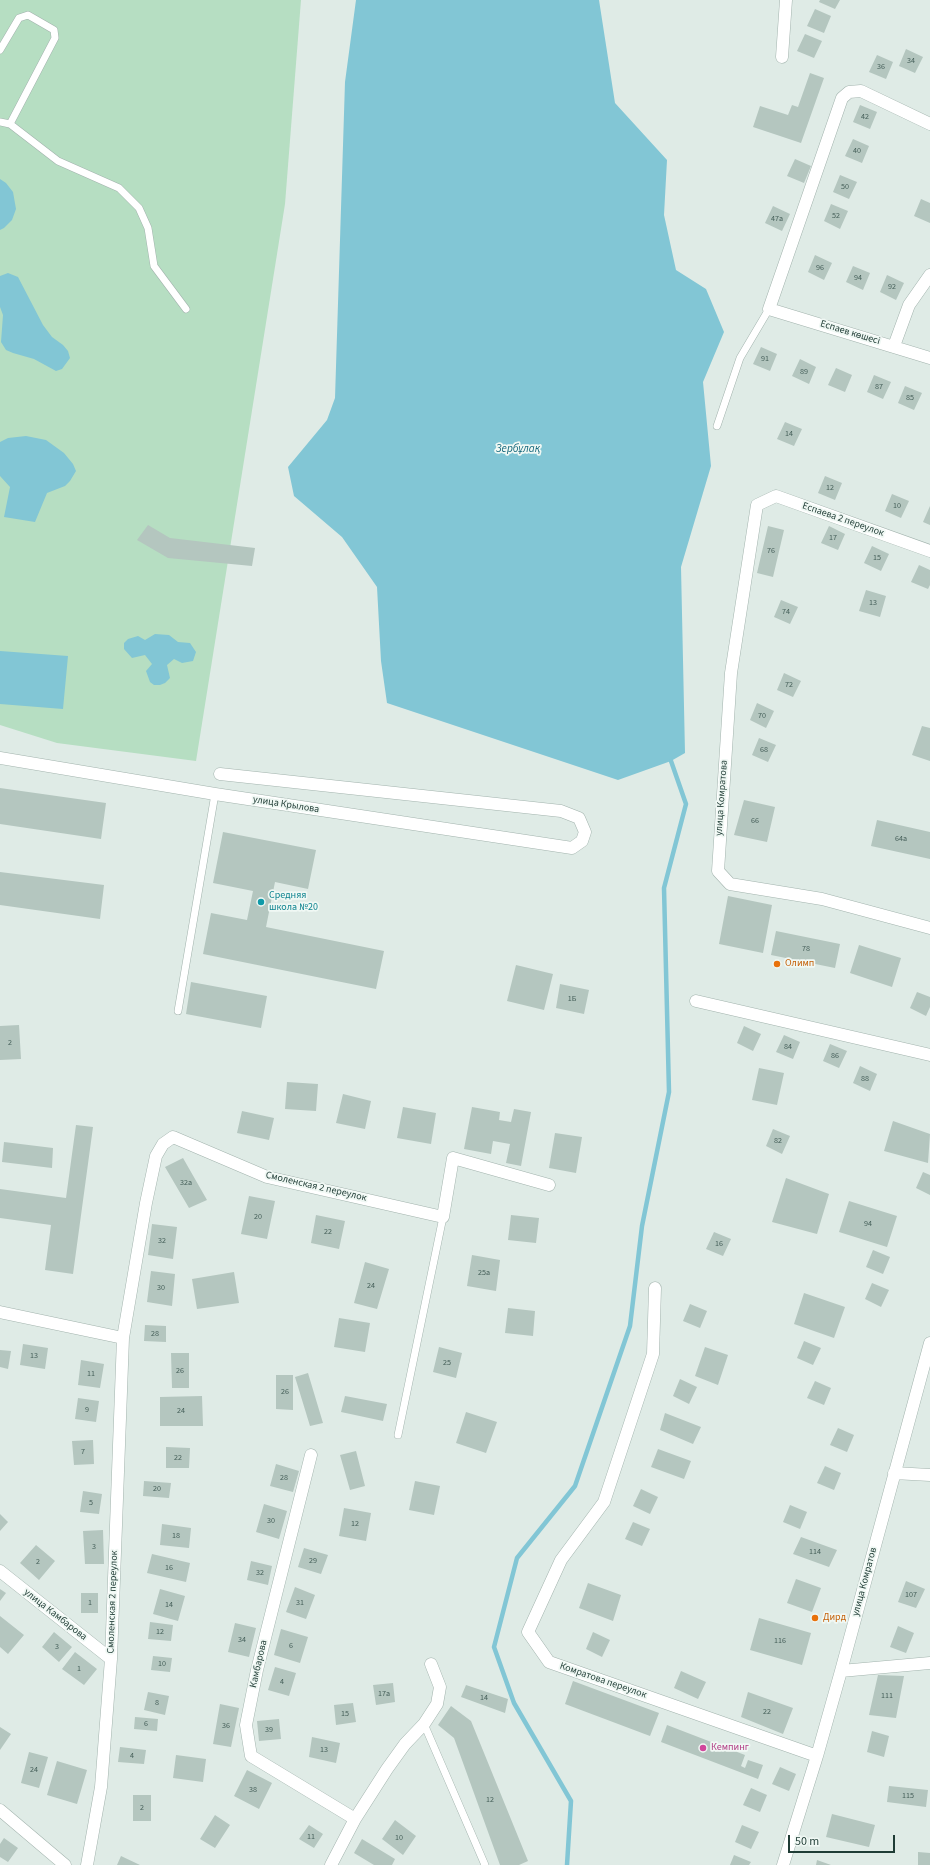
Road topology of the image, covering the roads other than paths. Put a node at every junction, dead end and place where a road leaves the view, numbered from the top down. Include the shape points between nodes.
1 (786, 0) edge
2 (0, 50) edge
3 (782, 57) dead end
4 (0, 122) edge
5 (10, 124) junction
6 (930, 124) edge
7 (930, 275) edge
8 (186, 309) dead end
9 (769, 309) junction
10 (894, 346) junction
11 (930, 358) edge
12 (717, 426) dead end
13 (757, 505) joint
14 (930, 550) edge
15 (0, 758) edge
16 (220, 774) dead end
17 (214, 794) junction
18 (930, 928) edge
19 (696, 1001) dead end
20 (178, 1011) dead end
21 (930, 1055) edge
22 (549, 1185) dead end
23 (444, 1217) junction
24 (655, 1288) dead end
25 (0, 1312) edge
26 (123, 1338) junction
27 (930, 1343) edge
28 (398, 1435) dead end
29 (311, 1455) dead end
30 (894, 1473) junction
31 (930, 1475) edge
32 (0, 1571) edge
33 (111, 1659) junction
34 (930, 1663) edge
35 (431, 1664) dead end
36 (841, 1671) junction
37 (424, 1724) junction
38 (817, 1756) junction
39 (0, 1810) edge
40 (356, 1819) junction
41 (65, 1865) edge
42 (87, 1865) edge
43 (331, 1865) edge
44 (485, 1865) edge
45 (783, 1865) edge

1 - 3 street
2 - 5 lane via 19,18 28,15 54,30 55,38
4 - 5 lane
5 - 8 lane via 58,161 119,188 139,208 148,228 154,266
6 - 9 street via 860,91 849,92 842,98
7 - 10 street via 909,305
9 - 10 street, Еспаев көшесі
9 - 12 lane via 740,358
10 - 11 street, Еспаев көшесі
13 - 14 street, Еспаева 2 переулок via 776,496
13 - 18 street, улица Комратова via 731,673 718,871 730,884 822,899
15 - 17 street, улица Крылова
16 - 17 street, улица Крылова via 561,811 578,818 585,832 582,841 572,848
17 - 20 lane
19 - 21 street
22 - 23 street via 453,1158
23 - 26 street, Смоленская 2 переулок via 267,1177 173,1137 162,1144 156,1156
23 - 28 lane
24 - 38 street, Комратова переулок via 653,1354 604,1502 561,1560 528,1632 549,1662
25 - 26 street
26 - 33 street, Смоленская 2 переулок
27 - 30 street, улица Комратов
29 - 40 street, Камбарова via 257,1670 246,1725 251,1756
30 - 31 street
30 - 36 street, улица Комратов
32 - 33 street, улица Камбарова
33 - 42 street, Смоленская 2 переулок via 101,1788
34 - 36 street
35 - 37 street via 440,1687 436,1704
36 - 38 street, улица Комратов
37 - 40 street via 405,1744
37 - 44 lane
38 - 45 street, улица Комратов
39 - 41 street
40 - 43 street

